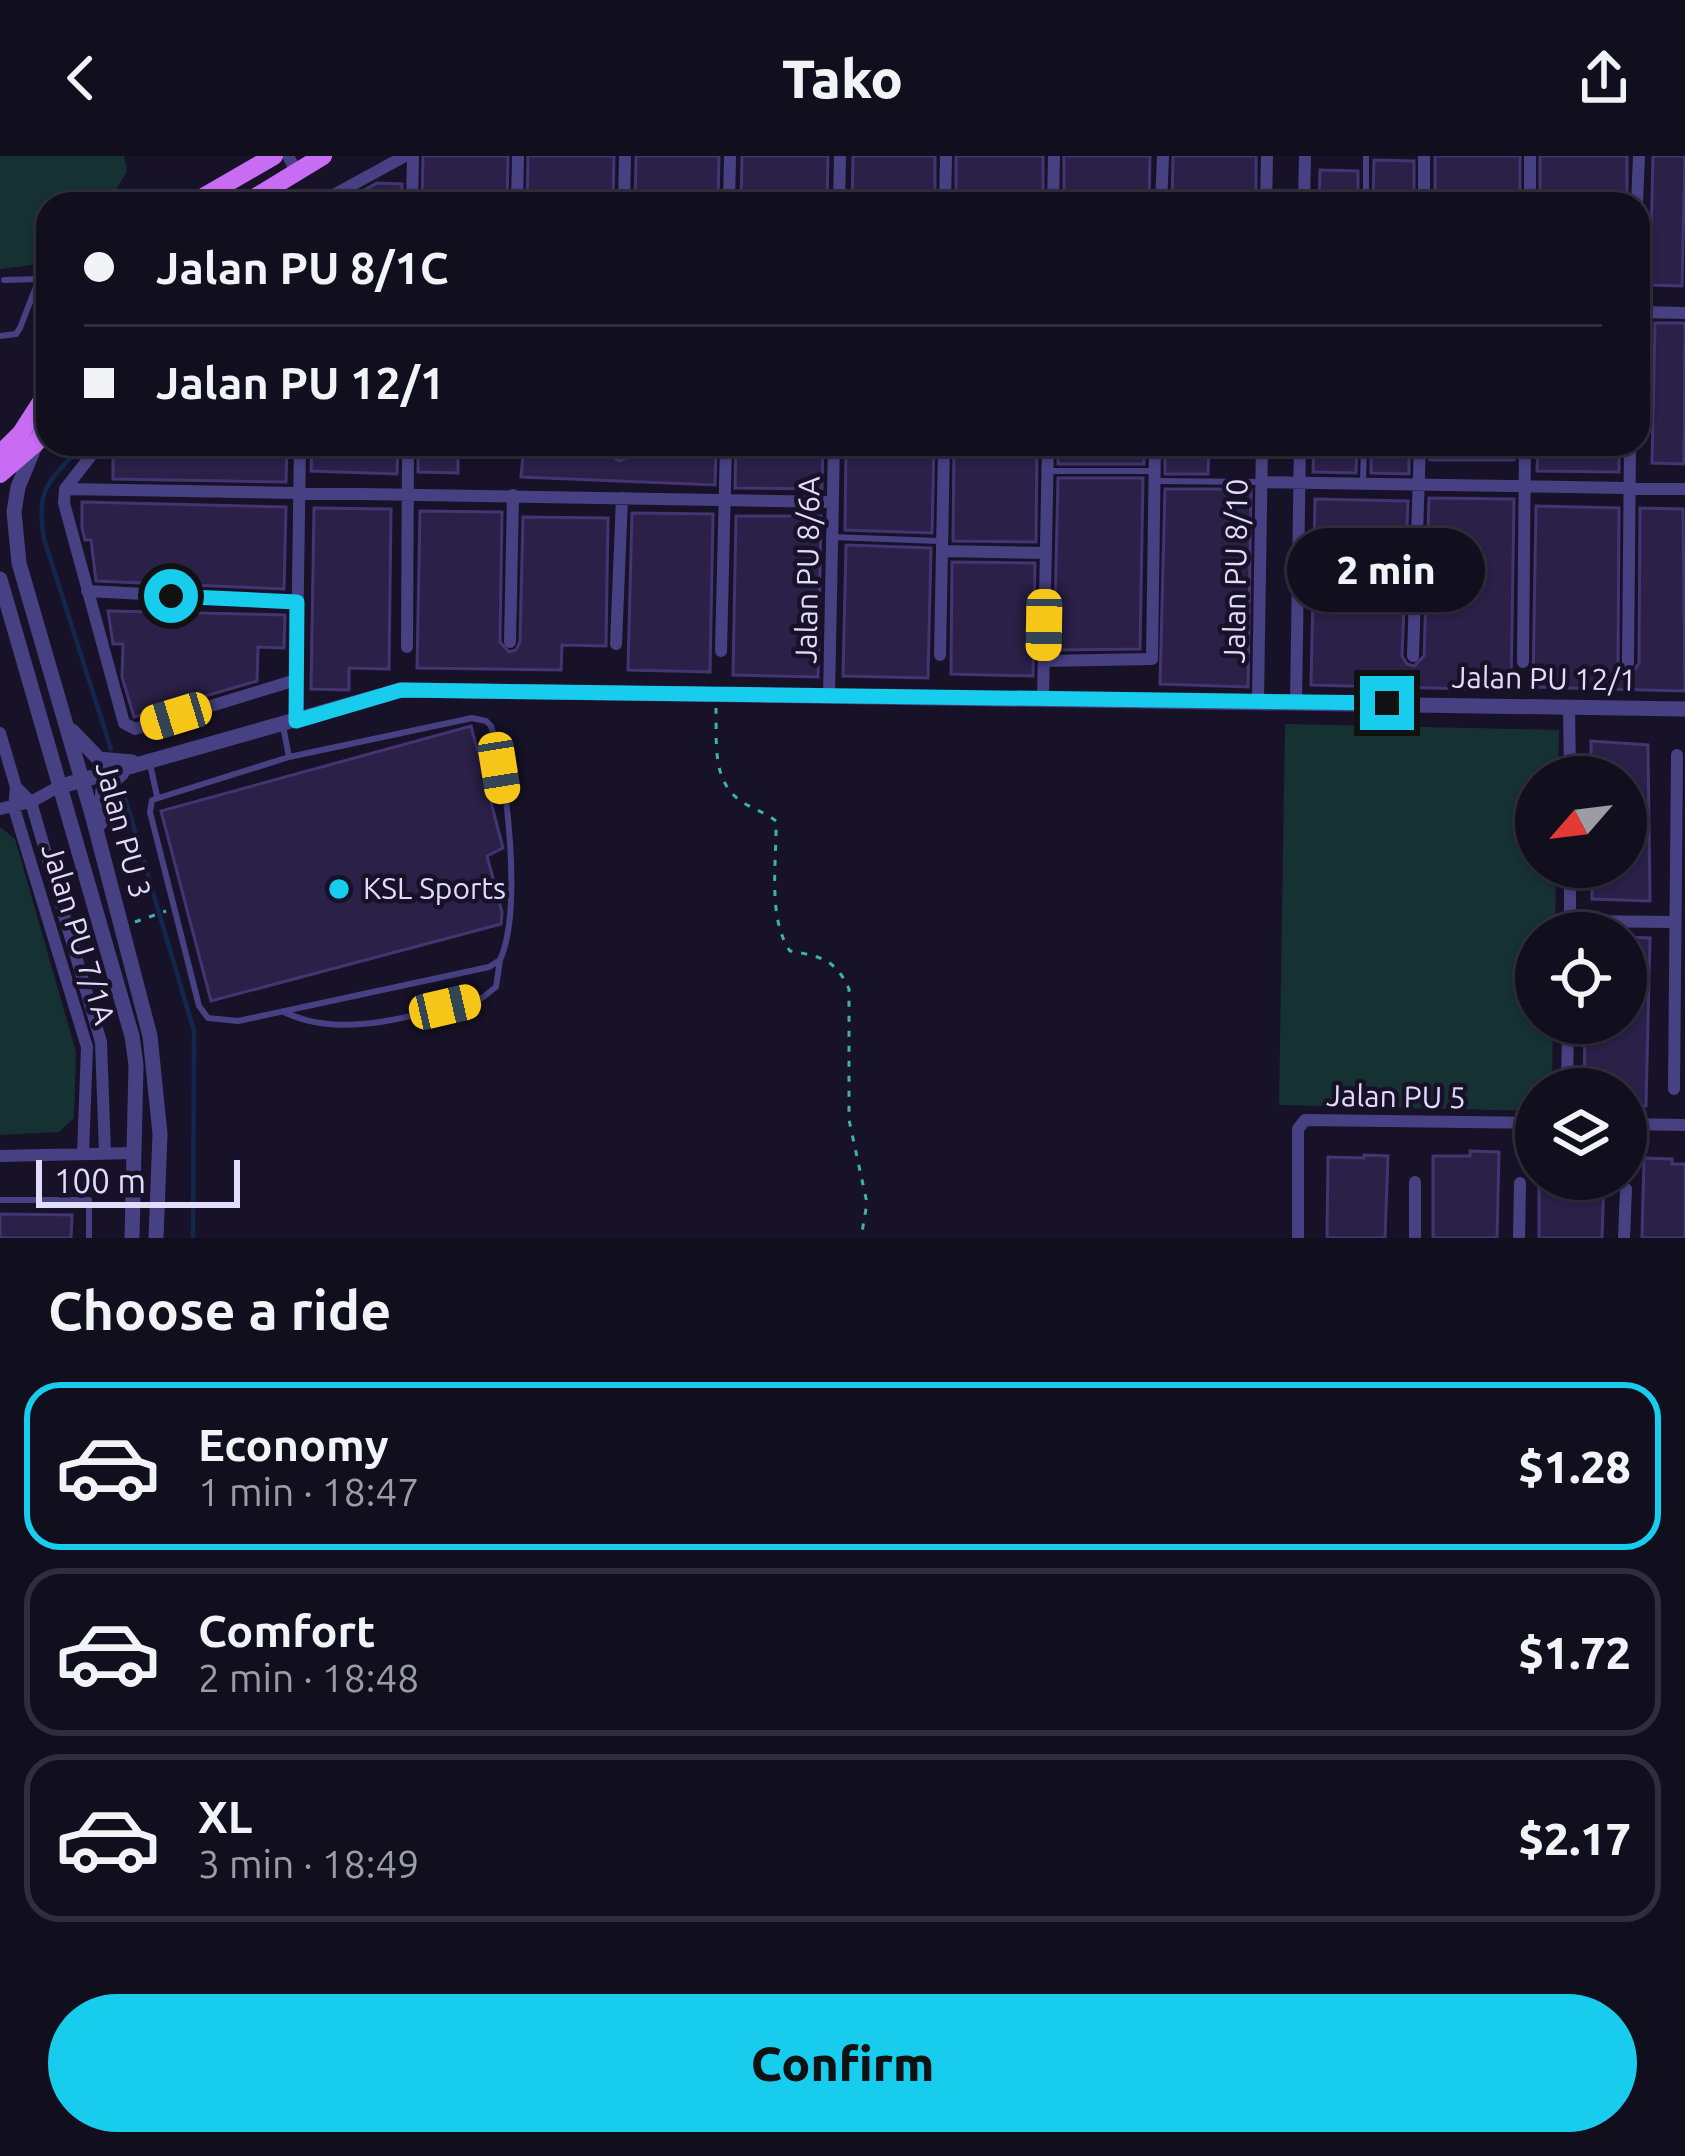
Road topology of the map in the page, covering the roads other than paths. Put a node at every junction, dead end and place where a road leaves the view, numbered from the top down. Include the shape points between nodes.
1 (243, 156) edge
2 (274, 156) edge
3 (323, 156) edge
4 (409, 156) edge
5 (518, 156) edge
6 (625, 156) edge
7 (730, 156) edge
8 (840, 156) edge
9 (946, 156) edge
10 (1054, 156) edge
11 (1162, 156) edge
12 (1267, 156) edge
13 (1305, 156) edge
14 (1366, 156) edge
15 (1424, 156) edge
16 (1530, 156) edge
17 (1639, 156) edge
18 (293, 164) edge
19 (203, 192) edge
20 (211, 192) edge
21 (259, 192) edge
22 (340, 192) edge
23 (411, 192) edge
24 (517, 192) edge
25 (624, 192) edge
26 (729, 192) edge
27 (839, 192) edge
28 (945, 192) edge
29 (1053, 192) edge
30 (1161, 192) edge
31 (1266, 192) edge
32 (1304, 192) edge
33 (1366, 192) edge
34 (1424, 192) edge
35 (1530, 192) edge
36 (1638, 192) edge
37 (36, 279) edge
38 (4, 280) dead end
39 (36, 287) edge
40 (1650, 312) edge
41 (1685, 313) edge
42 (0, 336) edge
43 (36, 412) edge
44 (36, 443) joint
45 (0, 454) edge
46 (91, 456) edge
47 (300, 456) edge
48 (408, 456) edge
49 (726, 456) edge
50 (834, 456) edge
51 (944, 456) edge
52 (1048, 456) edge
53 (1155, 456) edge
54 (1262, 456) edge
55 (1300, 456) edge
56 (1364, 456) edge
57 (1420, 456) edge
58 (1526, 456) edge
59 (1630, 456) edge
60 (1047, 470) junction
61 (0, 474) edge
62 (1155, 476) junction
63 (1262, 482) junction
64 (1300, 483) junction
65 (1363, 483) junction
66 (1419, 484) junction
67 (1525, 486) junction
68 (1629, 488) junction
69 (65, 489) junction
70 (1685, 489) edge
71 (408, 494) junction
72 (299, 495) junction
73 (513, 495) junction
74 (622, 498) junction
75 (725, 500) junction
76 (833, 502) junction
77 (832, 537) junction
78 (942, 546) junction
79 (1046, 553) junction
80 (0, 579) edge
81 (87, 591) junction
82 (297, 602) junction
83 (510, 642) dead end
84 (616, 644) dead end
85 (407, 647) dead end
86 (721, 650) dead end
87 (940, 655) dead end
88 (1413, 656) dead end
89 (1044, 661) junction
90 (1523, 662) dead end
91 (1628, 662) dead end
92 (296, 680) junction
93 (829, 696) junction
94 (1043, 698) junction
95 (1258, 700) junction
96 (1296, 701) junction
97 (1569, 707) junction
98 (1685, 709) edge
99 (289, 723) junction
100 (66, 724) junction
101 (0, 733) edge
102 (1678, 755) dead end
103 (1570, 756) edge
104 (289, 757) junction
105 (145, 762) junction
106 (82, 780) junction
107 (16, 787) junction
108 (58, 787) junction
109 (157, 796) junction
110 (31, 802) junction
111 (7, 808) edge
112 (99, 841) junction
113 (1681, 868) edge
114 (1676, 922) junction
115 (1647, 923) edge
116 (500, 960) junction
117 (1680, 983) edge
118 (284, 1011) junction
119 (154, 1065) junction
120 (1673, 1089) dead end
121 (1515, 1123) edge
122 (1647, 1124) edge
123 (1685, 1125) edge
124 (105, 1153) junction
125 (134, 1153) junction
126 (83, 1154) junction
127 (0, 1156) edge
128 (1415, 1182) dead end
129 (0, 1200) edge
130 (1520, 1200) edge
131 (1626, 1200) edge
132 (156, 1213) junction
133 (89, 1238) edge
134 (132, 1238) edge
135 (156, 1238) edge
136 (1298, 1238) edge
137 (1415, 1238) edge
138 (1519, 1238) edge
139 (1624, 1238) edge

1 - 19 main road
2 - 20 main road
3 - 18 main road
4 - 22 street
4 - 23 street
5 - 24 street
6 - 25 street
7 - 26 street
8 - 27 street
9 - 28 street
10 - 29 street
11 - 30 street
12 - 31 street
13 - 32 street
14 - 33 lane
15 - 34 street
16 - 35 street
17 - 36 street
18 - 21 main road
37 - 38 lane
39 - 42 lane via 16,334
40 - 41 street
43 - 45 main road
44 - 61 main road
44 - 100 street, Jalan PU 3 via 18,487 15,534
46 - 69 street
47 - 72 street
48 - 71 street
49 - 75 street
50 - 76 street, Jalan PU 8/6A
51 - 78 street
52 - 60 street
53 - 62 street
54 - 63 street, Jalan PU 8/10
55 - 64 street
56 - 65 lane
57 - 66 street
58 - 67 street
59 - 68 street
60 - 62 lane
60 - 79 street
62 - 63 lane
62 - 89 street via 1152,659
63 - 64 street
63 - 95 street, Jalan PU 8/10
64 - 65 street
64 - 96 street
65 - 66 street
66 - 67 street
66 - 88 street
67 - 68 street
67 - 90 street
68 - 70 street
68 - 91 street
69 - 72 street
69 - 81 street
71 - 72 street
71 - 73 street
71 - 85 street
72 - 82 street
73 - 74 street
73 - 83 street
74 - 75 street
74 - 84 street
75 - 76 street
75 - 86 street
76 - 77 street, Jalan PU 8/6A
77 - 78 lane
77 - 93 street, Jalan PU 8/6A
78 - 79 street
78 - 87 street
79 - 89 street
80 - 108 street, Jalan PU 3
81 - 82 street
81 - 92 street via 129,727
82 - 92 street
89 - 94 street
92 - 99 street
93 - 94 street, Jalan PU 12/1
93 - 99 street, Jalan PU 12/1 via 401,690
94 - 95 street, Jalan PU 12/1
95 - 96 street, Jalan PU 12/1
96 - 97 street, Jalan PU 12/1
97 - 98 street, Jalan PU 12/1
97 - 103 street
99 - 104 lane
99 - 105 street, Jalan PU 12/1
100 - 105 street via 99,759
100 - 106 street, Jalan PU 3
101 - 107 street, Jalan PU 7/1A
102 - 113 street
104 - 109 lane
104 - 116 lane via 486,721 510,837
105 - 106 street, Jalan PU 12/1
105 - 109 lane
105 - 112 street via 103,790
106 - 108 street, Jalan PU 12/1
106 - 112 street, Jalan PU 3
107 - 110 street
107 - 111 street, Jalan PU 7/1A
108 - 110 street
108 - 125 street, Jalan PU 3 via 132,1036
109 - 118 lane via 150,812 202,1012 238,1021
110 - 111 street
110 - 124 street via 101,1042
111 - 126 street, Jalan PU 7/1A via 87,1047
112 - 119 street, Jalan PU 3
113 - 114 street
114 - 115 street
114 - 117 street
116 - 118 lane
116 - 118 lane via 493,993 393,1019 317,1022
117 - 120 street
119 - 125 street via 151,1135
119 - 132 street, Jalan PU 3
121 - 136 street, Jalan PU 5 via 1305,1120 1298,1129
122 - 123 street
124 - 125 street
124 - 126 street
125 - 132 street via 153,1171
125 - 134 street, Jalan PU 3
126 - 127 street
128 - 137 street
129 - 133 lane via 89,1200
130 - 138 street
131 - 139 street
132 - 135 street, Jalan PU 3

